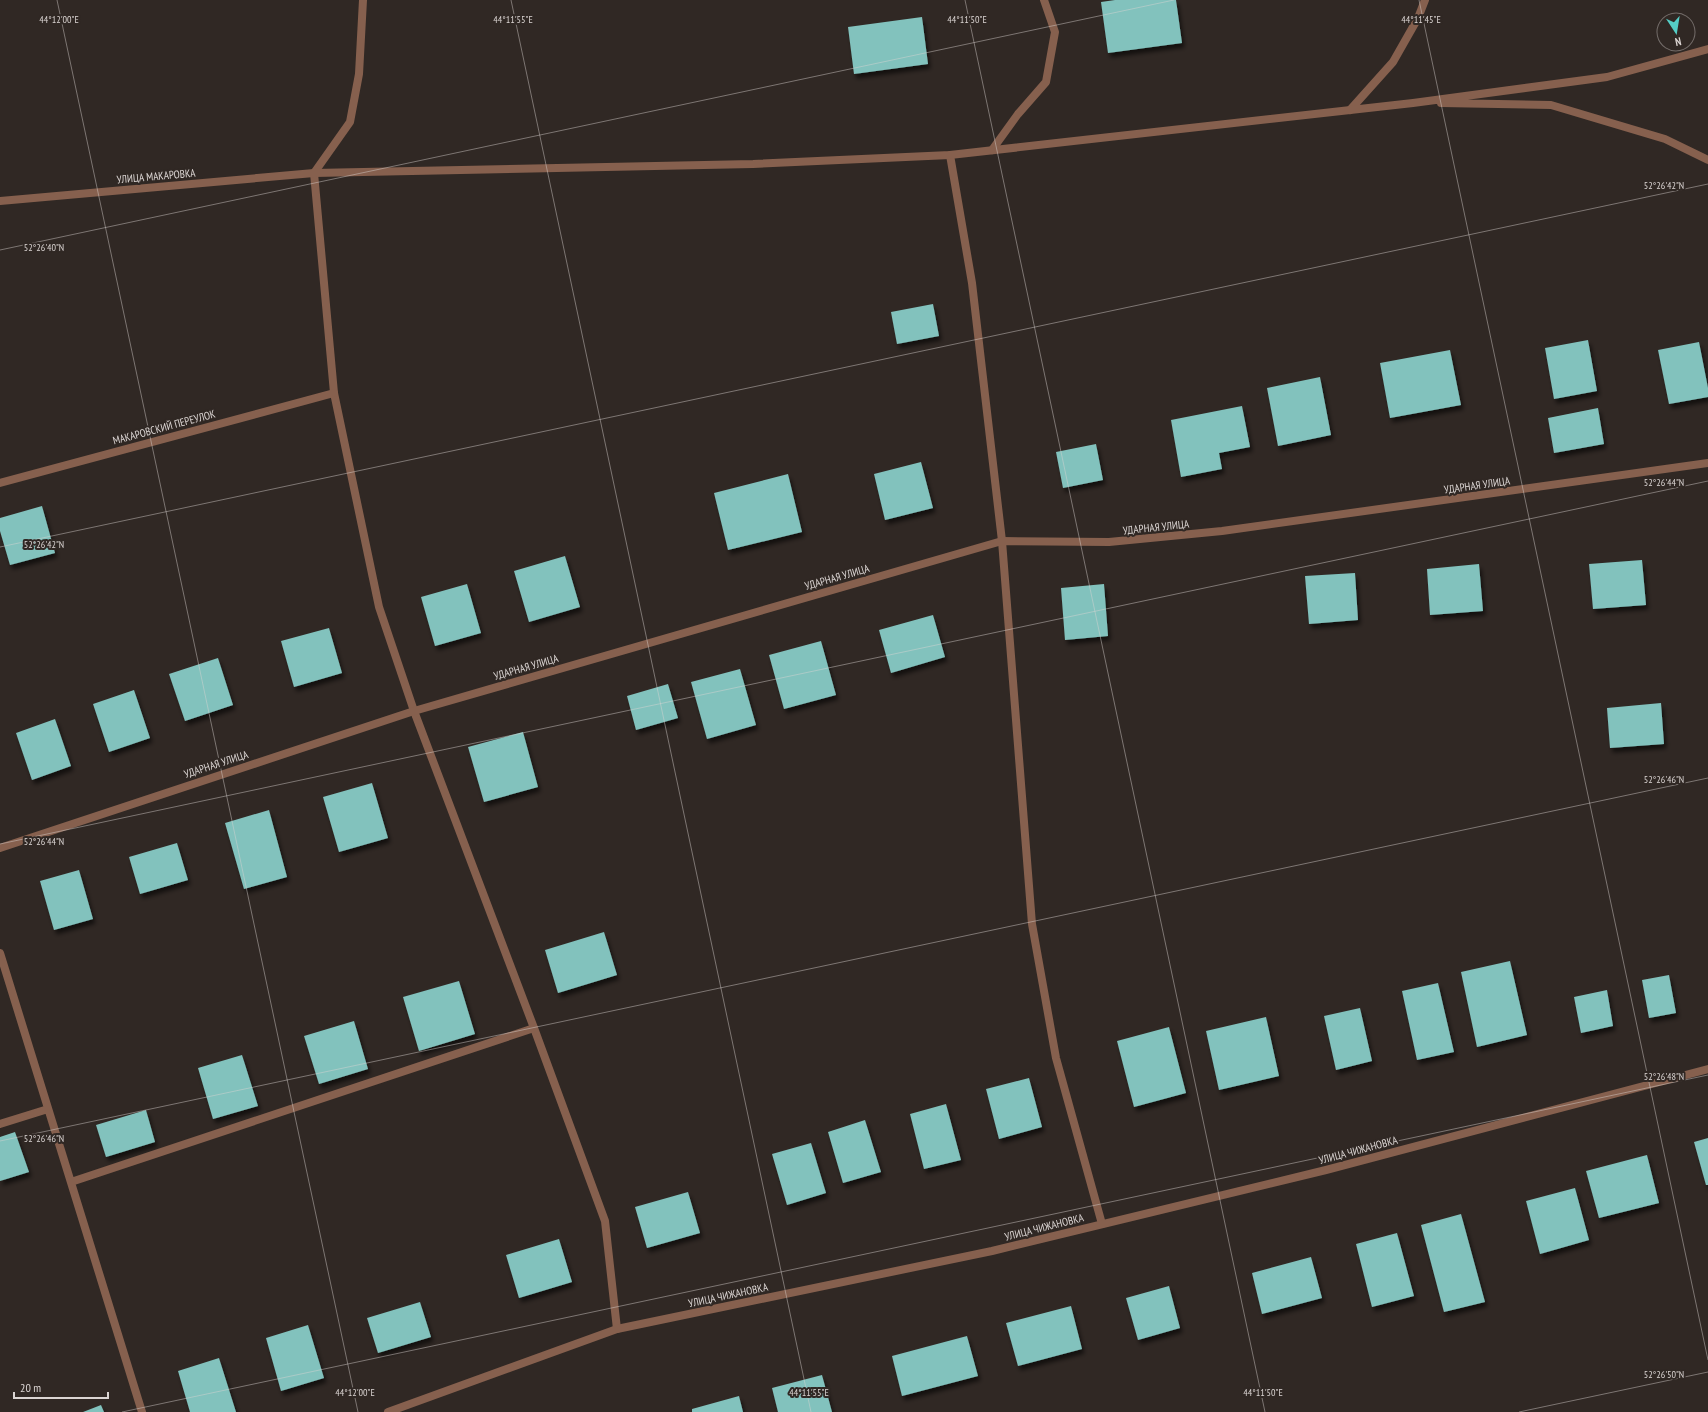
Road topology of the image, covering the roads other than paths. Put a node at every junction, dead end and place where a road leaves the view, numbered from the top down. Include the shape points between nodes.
1 (363, 0) edge
2 (1044, 0) edge
3 (1425, 0) edge
4 (1708, 49) edge
5 (1413, 103) junction
6 (1350, 110) junction
7 (992, 150) junction
8 (950, 155) junction
9 (1708, 160) edge
10 (314, 173) junction
11 (0, 201) edge
12 (334, 393) junction
13 (1708, 463) edge
14 (0, 483) edge
15 (1002, 541) junction
16 (414, 711) junction
17 (0, 848) edge
18 (0, 953) edge
19 (534, 1028) junction
20 (1708, 1069) edge
21 (48, 1109) junction
22 (0, 1124) edge
23 (71, 1182) junction
24 (1102, 1224) junction
25 (617, 1329) junction
26 (142, 1412) edge
27 (388, 1412) edge

1 - 10 street via 359,74 350,122
2 - 7 street via 1055,32 1046,82 1018,114
3 - 6 street via 1418,18 1393,62
4 - 5 street via 1607,77
5 - 6 street, УЛИЦА МАКАРОВКА
5 - 9 street via 1551,105 1665,139
6 - 7 street, УЛИЦА МАКАРОВКА
7 - 8 street, УЛИЦА МАКАРОВКА
8 - 10 street, УЛИЦА МАКАРОВКА via 753,164
8 - 15 street via 972,283
10 - 11 street, УЛИЦА МАКАРОВКА
10 - 12 street
12 - 14 street, МАКАРОВСКИЙ ПЕРЕУЛОК
12 - 16 street via 380,607
13 - 15 street, УДАРНАЯ УЛИЦА via 1222,531 1109,542
15 - 16 street, УДАРНАЯ УЛИЦА
15 - 24 street via 1032,924 1056,1058
16 - 17 street, УДАРНАЯ УЛИЦА
16 - 19 street
18 - 21 street
19 - 23 street
19 - 25 street via 605,1221
20 - 24 street, УЛИЦА ЧИЖАНОВКА via 1326,1170
21 - 22 street
21 - 23 street
23 - 26 street
24 - 25 street, УЛИЦА ЧИЖАНОВКА via 992,1251
25 - 27 street, УЛИЦА ЧИЖАНОВКА

